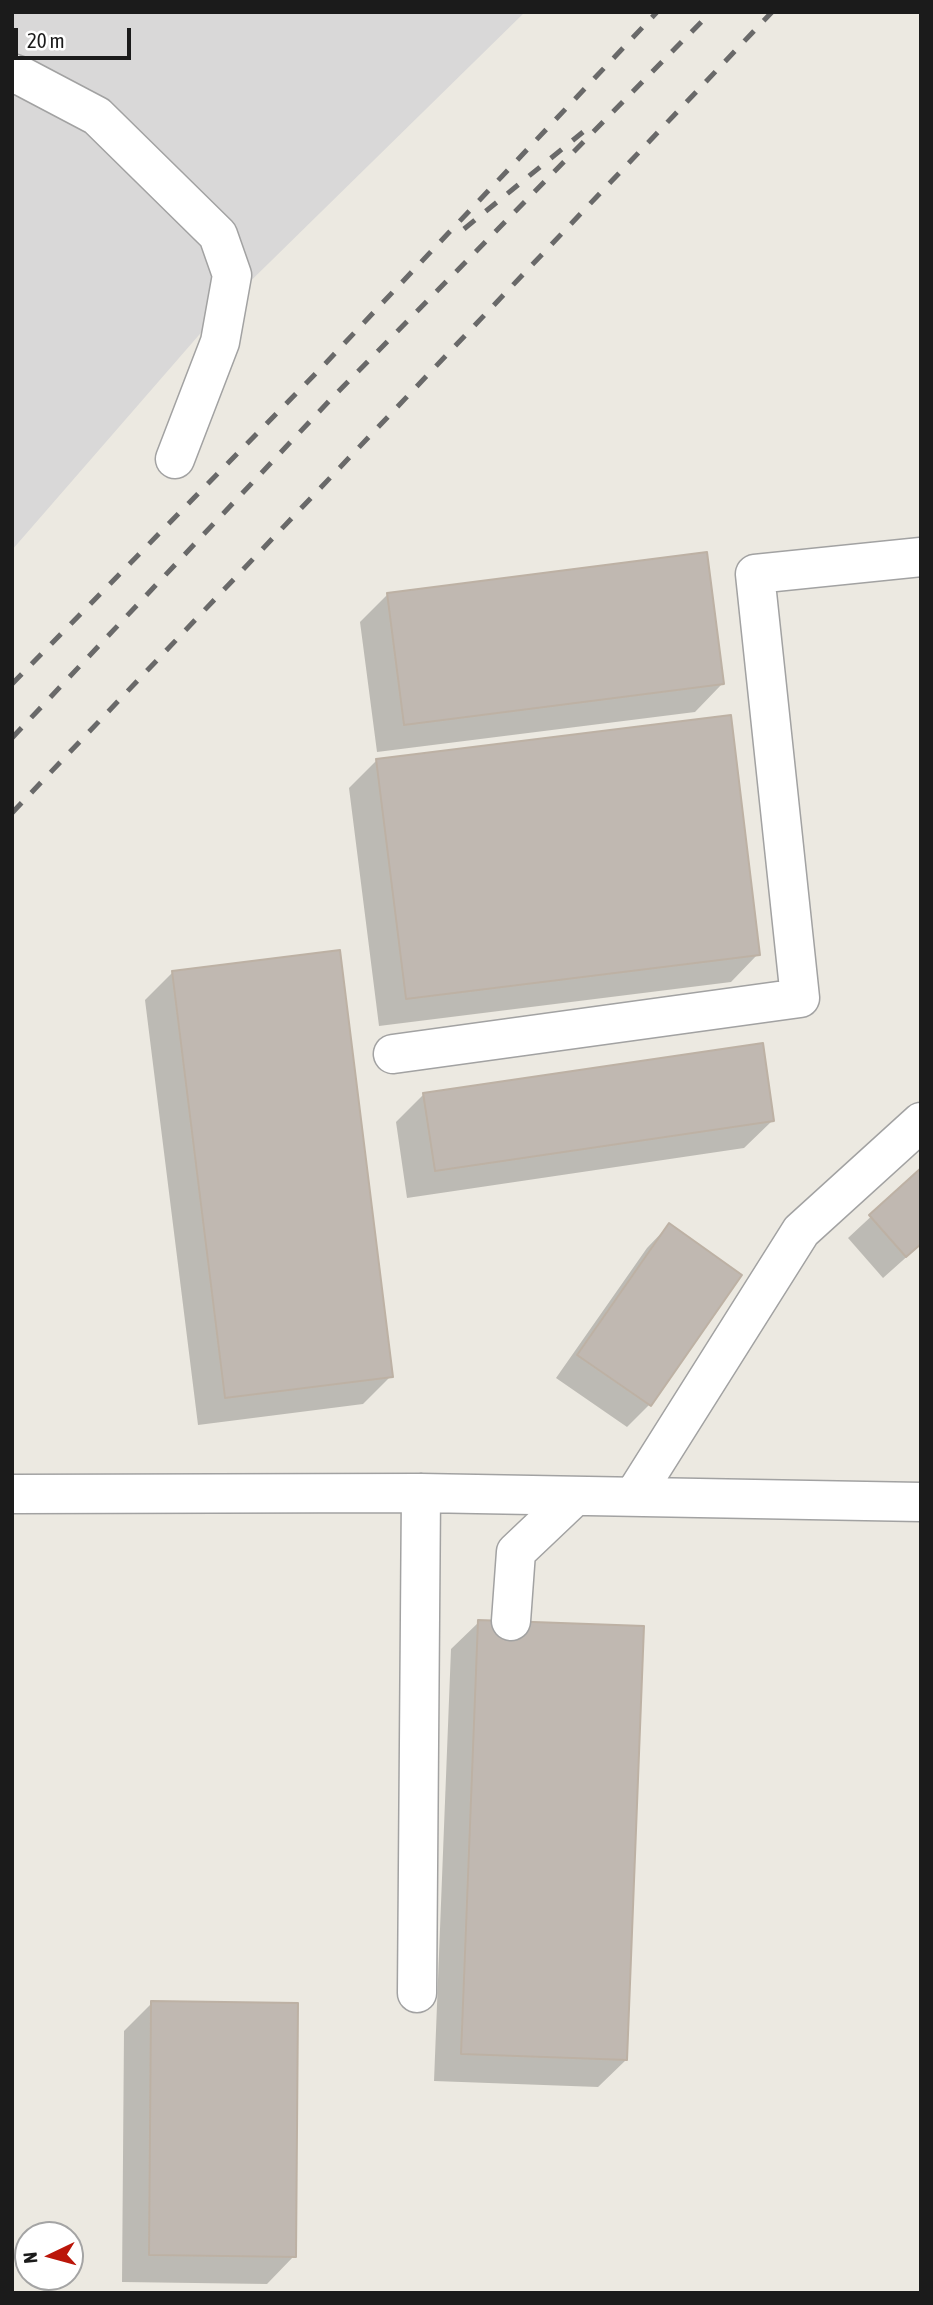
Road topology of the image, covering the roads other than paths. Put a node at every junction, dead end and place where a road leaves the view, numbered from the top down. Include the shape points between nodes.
1 (12, 74) edge
2 (176, 459) dead end
3 (921, 557) edge
4 (393, 1055) dead end
5 (921, 1122) edge
6 (422, 1493) junction
7 (12, 1494) edge
8 (575, 1496) junction
9 (634, 1496) junction
10 (921, 1502) edge
11 (511, 1621) dead end
12 (417, 1993) dead end

1 - 2 street via 97,116 218,235 232,275 220,342
3 - 4 street via 755,574 800,998
5 - 9 street via 801,1231
6 - 7 street
6 - 8 street
6 - 12 street
8 - 9 street
8 - 11 street via 516,1552
9 - 10 street

